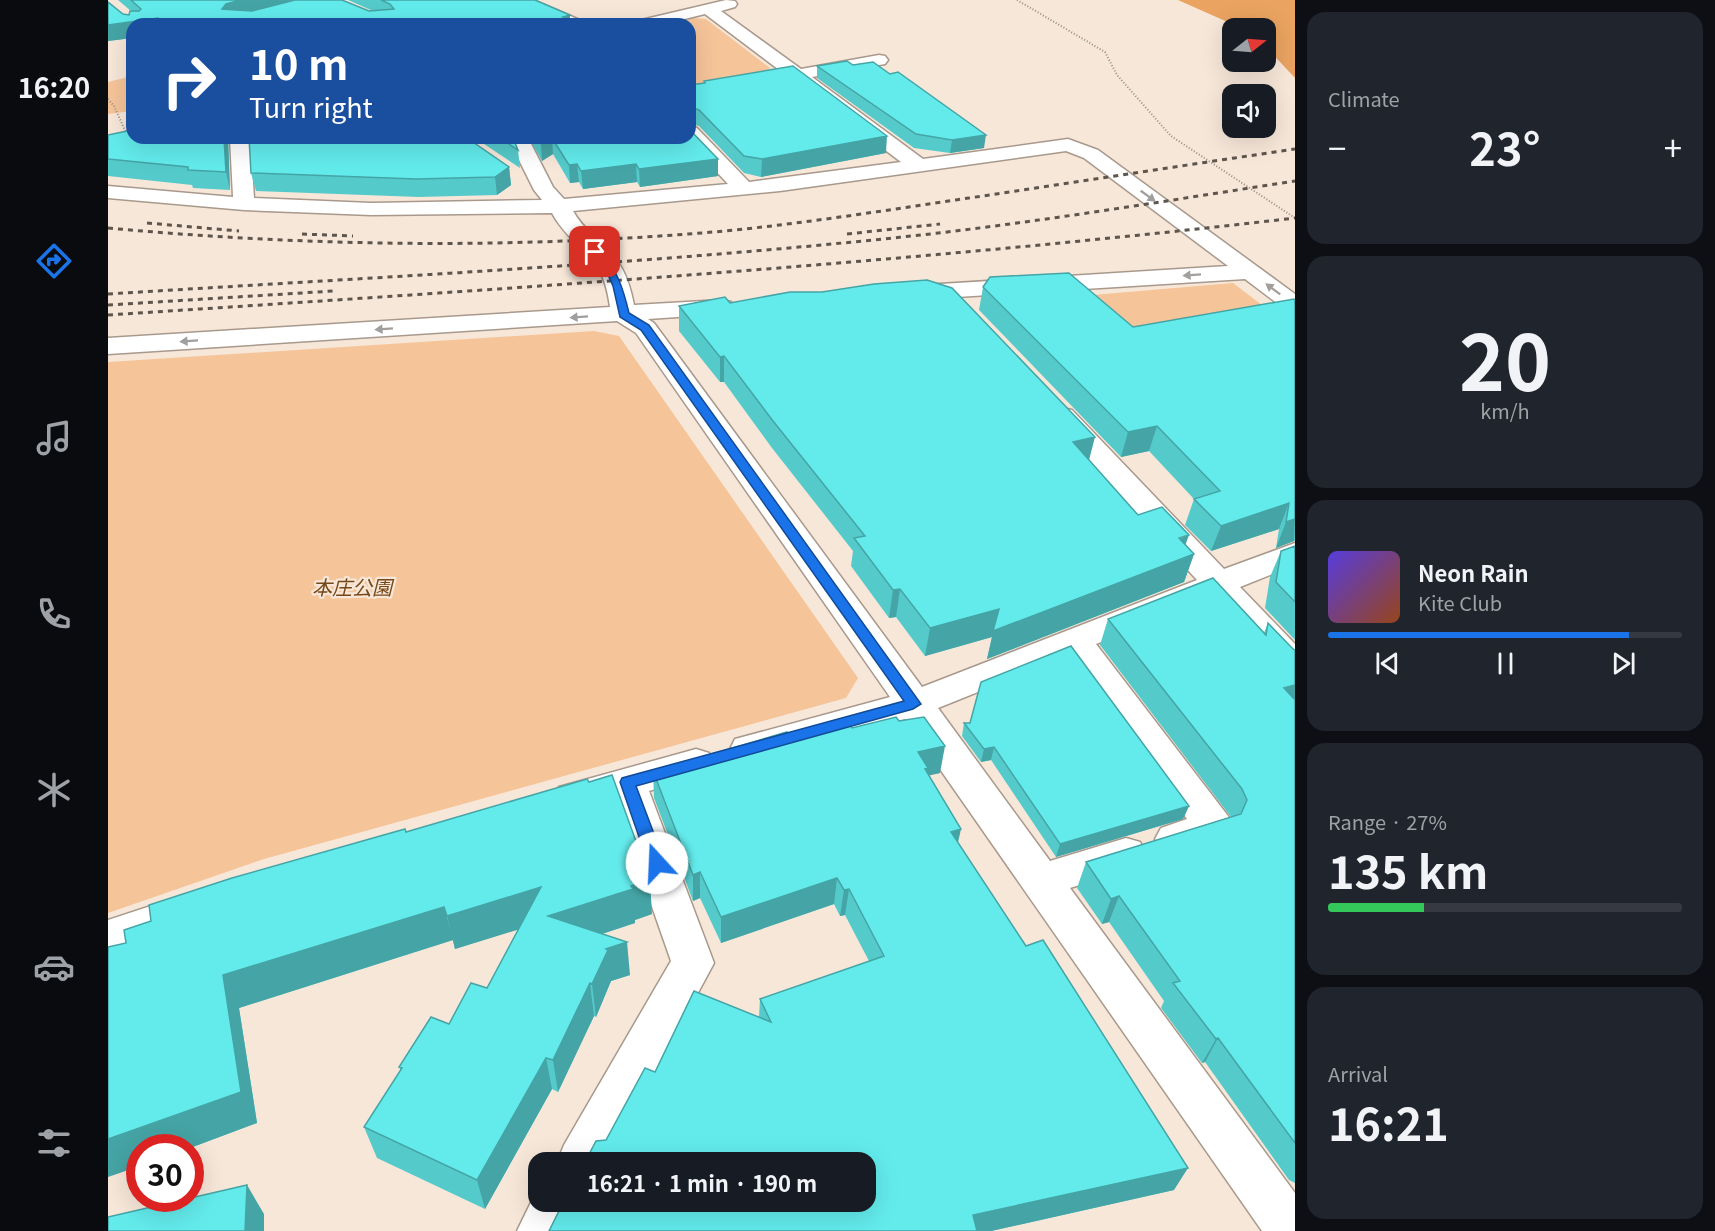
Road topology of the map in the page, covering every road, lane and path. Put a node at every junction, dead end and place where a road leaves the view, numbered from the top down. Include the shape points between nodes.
1 (520, 0) edge
2 (1017, 0) edge
3 (729, 4) dead end
4 (708, 9) junction
5 (562, 18) edge
6 (669, 18) edge
7 (879, 60) dead end
8 (797, 75) junction
9 (776, 78) edge
10 (108, 99) edge
11 (114, 106) junction
12 (108, 107) edge
13 (126, 132) edge
14 (696, 138) edge
15 (240, 144) edge
16 (521, 144) edge
17 (921, 166) junction
18 (517, 179) dead end
19 (744, 189) junction
20 (108, 192) edge
21 (244, 204) junction
22 (559, 206) junction
23 (1295, 218) edge
24 (1251, 272) junction
25 (943, 290) junction
26 (885, 295) edge
27 (1295, 305) edge
28 (744, 306) edge
29 (624, 315) junction
30 (968, 316) edge
31 (108, 346) edge
32 (1041, 394) edge
33 (1295, 553) edge
34 (1221, 584) junction
35 (1074, 639) junction
36 (1295, 665) edge
37 (913, 704) junction
38 (627, 782) junction
39 (536, 808) edge
40 (1043, 880) junction
41 (196, 909) edge
42 (108, 938) edge
43 (587, 1152) edge
44 (552, 1212) edge
45 (542, 1231) edge
46 (1292, 1231) edge

1 - 5 street
2 - 23 path via 1105,52 1117,75 1171,136
3 - 4 street
4 - 6 street
4 - 8 street
7 - 8 street
8 - 9 street
8 - 17 street
10 - 11 path
11 - 12 path
11 - 13 path
14 - 19 street
15 - 21 street
16 - 22 street via 544,190
17 - 19 street
17 -> 24 street via 1068,145 1091,154
18 - 22 street
19 - 22 street
20 - 21 street
21 - 22 street via 401,209
22 - 29 street via 570,226 608,265 618,286
24 -> 25 street
27 -> 24 street
25 - 26 street
25 - 30 street
28 - 29 street
29 -> 31 street
29 - 37 street via 645,328
32 - 34 street
33 - 34 street
34 - 35 street
34 - 36 street
35 - 37 street
35 - 40 street via 1214,828
37 - 38 street
37 - 40 street
38 - 39 street
38 - 43 street via 693,963
40 - 46 street
41 - 42 street
44 - 45 street

